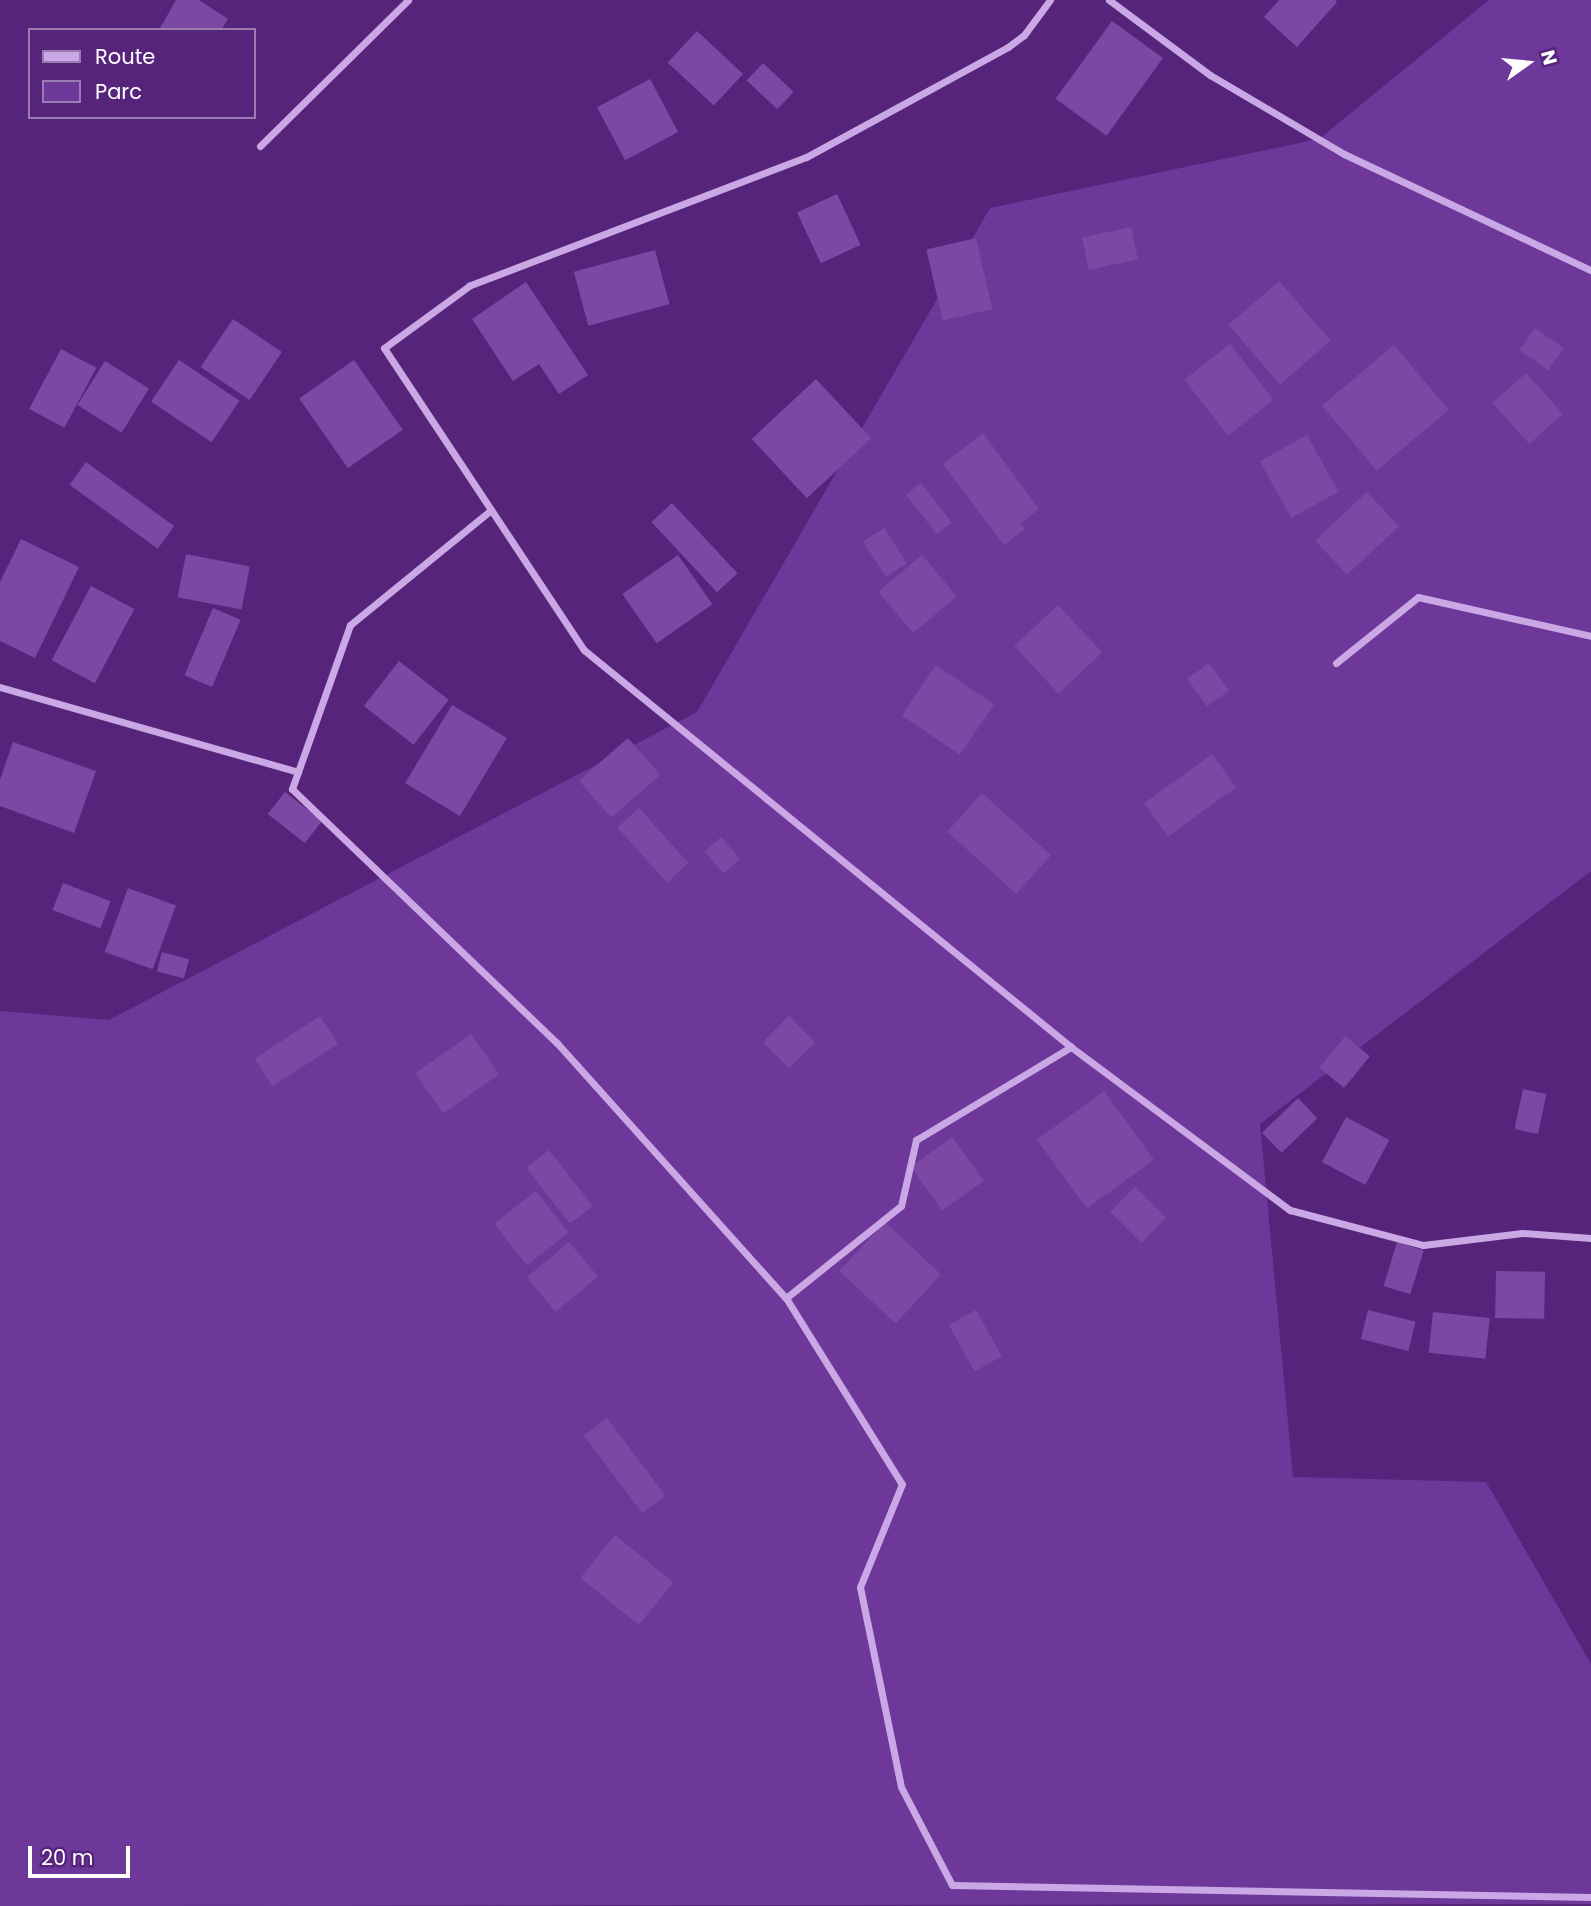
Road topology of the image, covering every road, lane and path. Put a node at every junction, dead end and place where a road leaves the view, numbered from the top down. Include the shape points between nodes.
1 (408, 0) edge
2 (1050, 0) edge
3 (1109, 0) edge
4 (260, 146) dead end
5 (1591, 270) edge
6 (491, 510) junction
7 (1591, 636) edge
8 (1336, 663) dead end
9 (0, 687) edge
10 (298, 772) junction
11 (1071, 1047) junction
12 (1591, 1238) edge
13 (786, 1298) junction
14 (1591, 1897) edge

1 - 4 street
2 - 6 street via 1024,35 1008,47 806,157 469,286 384,348
3 - 5 street via 1210,75 1345,154
6 - 10 street via 350,625
6 - 11 street via 584,650
7 - 8 street via 1418,597
9 - 10 street
10 - 13 street via 292,789 557,1043
11 - 12 street via 1290,1210 1423,1245 1522,1233
11 - 13 street via 916,1140 901,1206
13 - 14 street via 902,1483 860,1587 901,1787 952,1885

